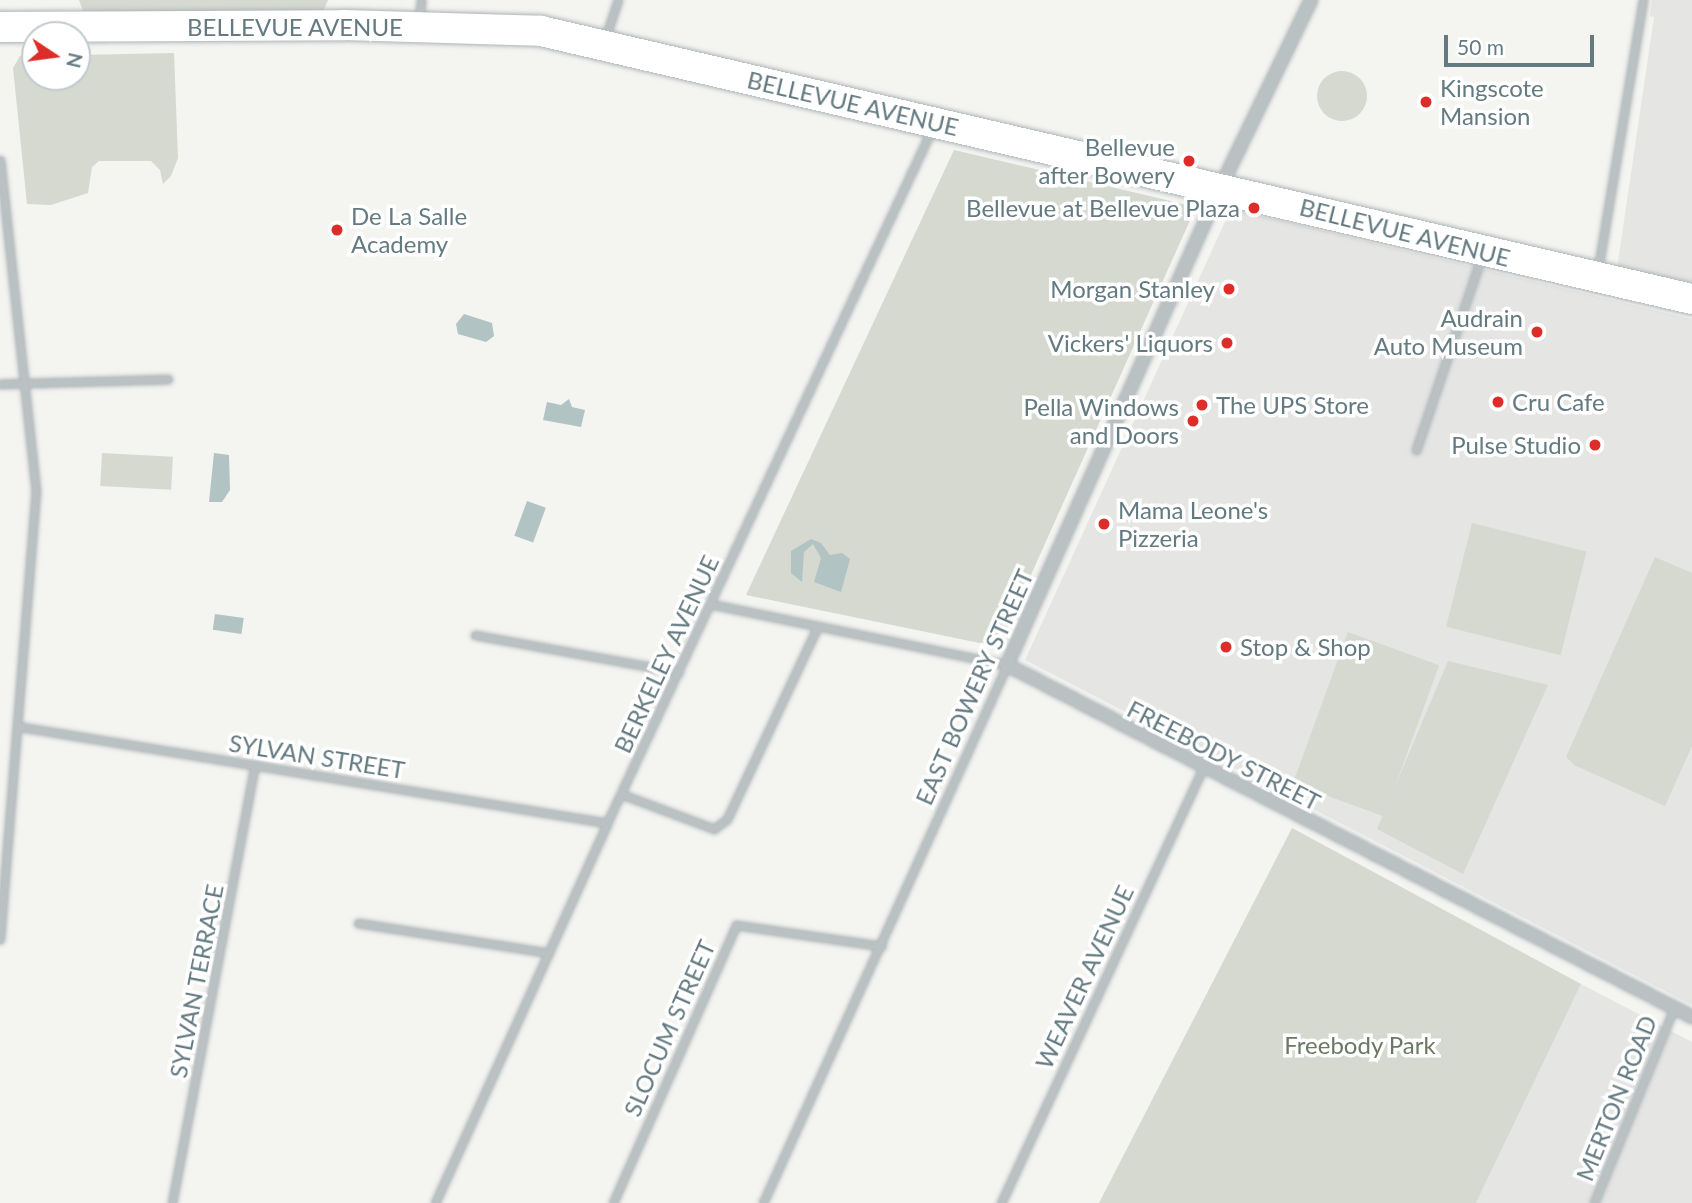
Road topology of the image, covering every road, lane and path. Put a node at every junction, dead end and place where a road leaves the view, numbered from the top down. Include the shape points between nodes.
1 (618, 0) edge
2 (1311, 0) edge
3 (1643, 0) edge
4 (420, 14) edge
5 (0, 27) edge
6 (603, 44) junction
7 (936, 122) junction
8 (0, 160) edge
9 (1221, 186) junction
10 (1484, 251) junction
11 (1597, 279) junction
12 (1692, 299) edge
13 (168, 379) dead end
14 (24, 381) junction
15 (0, 384) edge
16 (1416, 450) dead end
17 (710, 604) junction
18 (817, 628) junction
19 (475, 635) dead end
20 (1007, 665) junction
21 (679, 672) junction
22 (20, 727) junction
23 (256, 765) junction
24 (1203, 768) junction
25 (621, 794) junction
26 (607, 823) junction
27 (358, 923) dead end
28 (0, 940) edge
29 (881, 946) junction
30 (549, 953) junction
31 (1674, 1008) junction
32 (1692, 1017) edge
33 (172, 1203) edge
34 (435, 1203) edge
35 (613, 1203) edge
36 (763, 1203) edge
37 (1000, 1203) edge
38 (1594, 1203) edge

1 - 6 street
2 - 9 street, EAST BOWERY STREET
3 - 11 street
4 - 5 main road, BELLEVUE AVENUE
4 - 6 main road, BELLEVUE AVENUE
6 - 7 main road, BELLEVUE AVENUE
7 - 9 main road, BELLEVUE AVENUE
7 - 17 street, BERKELEY AVENUE
8 - 14 street
9 - 10 main road, BELLEVUE AVENUE
9 - 20 street, EAST BOWERY STREET
10 - 11 main road, BELLEVUE AVENUE
10 - 16 street
11 - 12 main road, BELLEVUE AVENUE
13 - 14 street
14 - 15 street
14 - 22 street via 36,490
17 - 18 street, FREEBODY STREET
17 - 21 street, BERKELEY AVENUE
18 - 20 street, FREEBODY STREET
18 - 25 street via 727,819 714,829
19 - 21 street
20 - 24 street, FREEBODY STREET
20 - 29 street, EAST BOWERY STREET
21 - 25 street, BERKELEY AVENUE
22 - 23 street, SYLVAN STREET
22 - 28 street
23 - 26 street, SYLVAN STREET
23 - 33 street, SYLVAN TERRACE
24 - 31 street, FREEBODY STREET
24 - 37 street, WEAVER AVENUE
25 - 26 street, BERKELEY AVENUE
26 - 30 street, BERKELEY AVENUE
27 - 30 street
29 - 35 street, SLOCUM STREET via 736,925
29 - 36 street, EAST BOWERY STREET
30 - 34 street, BERKELEY AVENUE
31 - 32 street, FREEBODY STREET
31 - 38 street, MERTON ROAD

